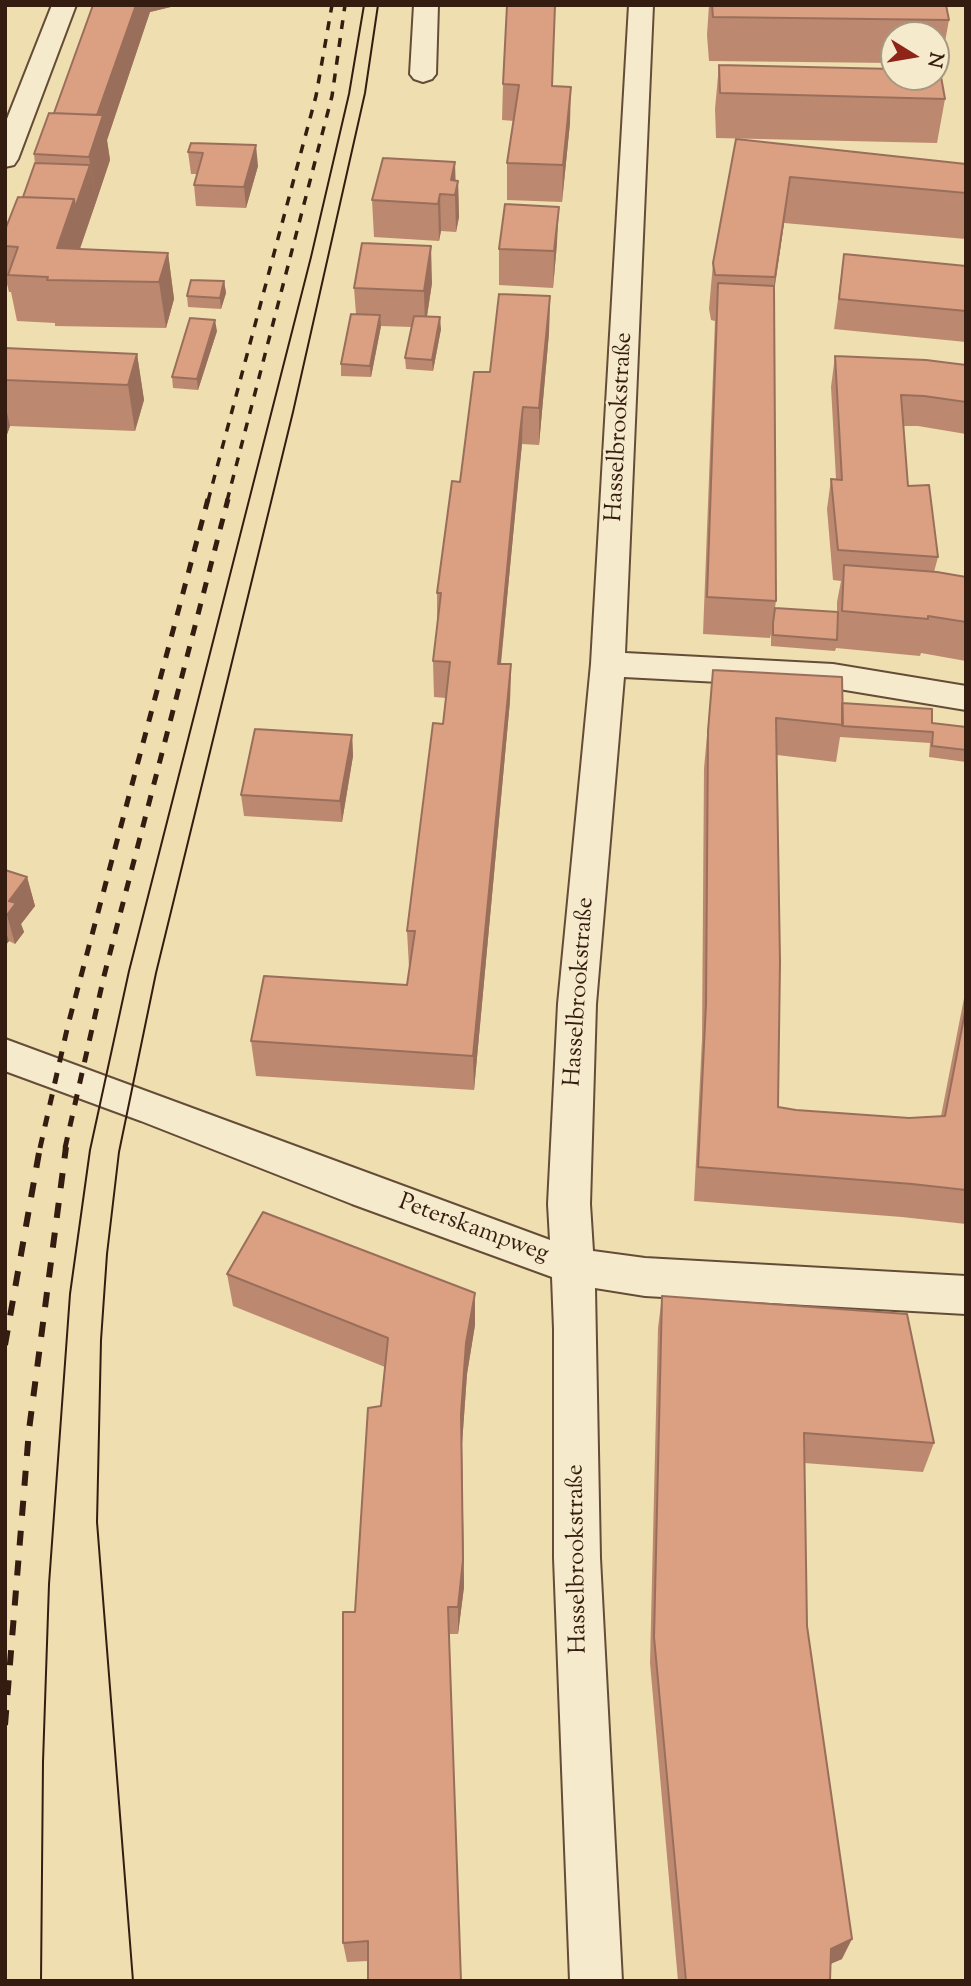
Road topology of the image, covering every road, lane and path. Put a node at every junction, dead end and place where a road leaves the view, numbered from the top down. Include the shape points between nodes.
1 (64, 5) edge
2 (426, 5) edge
3 (641, 5) edge
4 (423, 74) dead end
5 (5, 159) edge
6 (608, 664) junction
7 (966, 698) edge
8 (5, 1055) edge
9 (572, 1266) junction
10 (966, 1294) edge
11 (596, 1981) edge

1 - 5 street
2 - 4 street
3 - 6 street, Hasselbrookstraße
6 - 7 street via 833,676
6 - 9 street, Hasselbrookstraße via 577,1004 569,1204
8 - 9 street, Peterskampweg
9 - 10 street, Peterskampweg via 645,1277
9 - 11 street, Hasselbrookstraße via 577,1558

